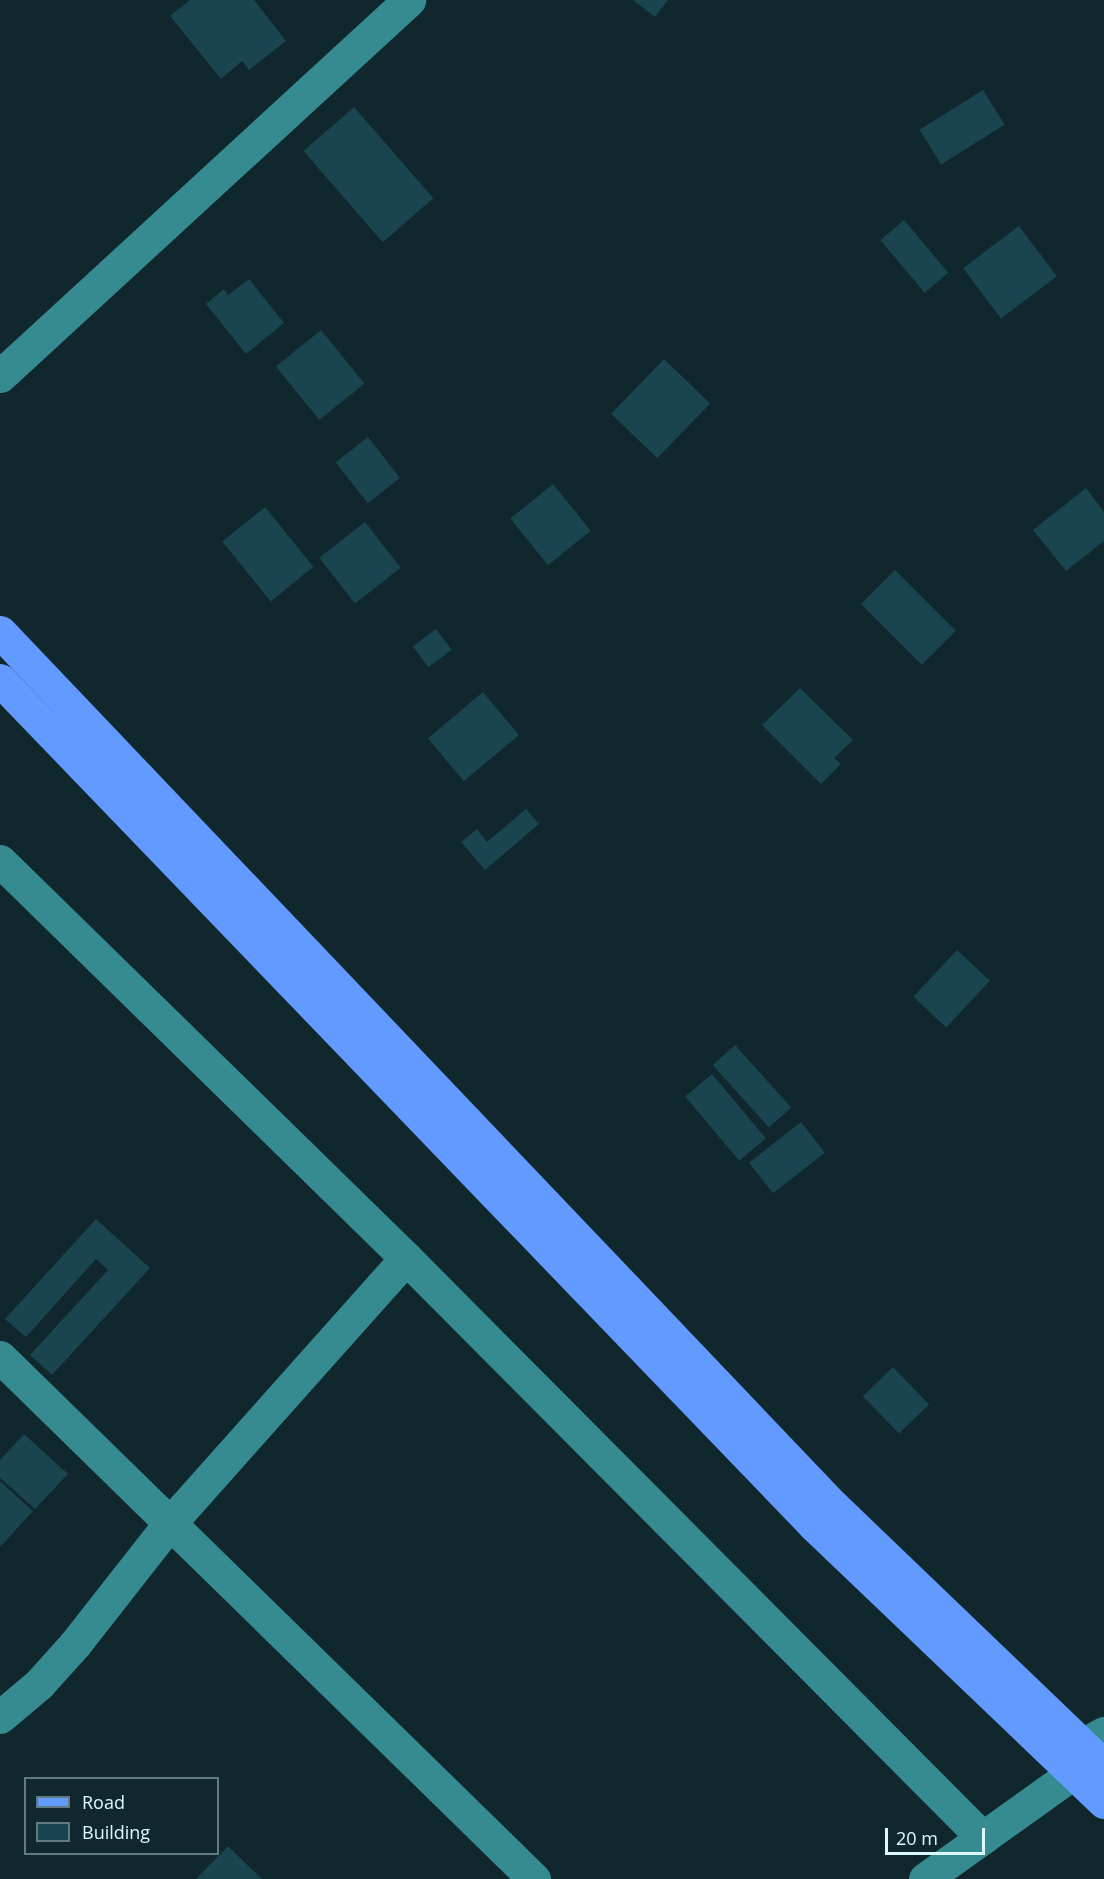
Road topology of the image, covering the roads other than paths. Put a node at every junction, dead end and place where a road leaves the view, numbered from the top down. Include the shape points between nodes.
1 (408, 0) edge
2 (0, 376) edge
3 (0, 632) edge
4 (0, 680) edge
5 (0, 861) edge
6 (406, 1258) junction
7 (0, 1357) edge
8 (171, 1522) junction
9 (0, 1717) edge
10 (1091, 1754) edge
11 (1104, 1802) edge
12 (983, 1838) junction
13 (534, 1879) edge
14 (925, 1879) edge

1 - 2 street
3 - 10 main road via 830,1503
4 - 10 main road via 814,1525
5 - 6 street
6 - 8 street
6 - 12 street
7 - 8 street
8 - 9 street via 75,1644 39,1684
8 - 13 street
10 - 11 main road
10 - 12 street
12 - 14 street

